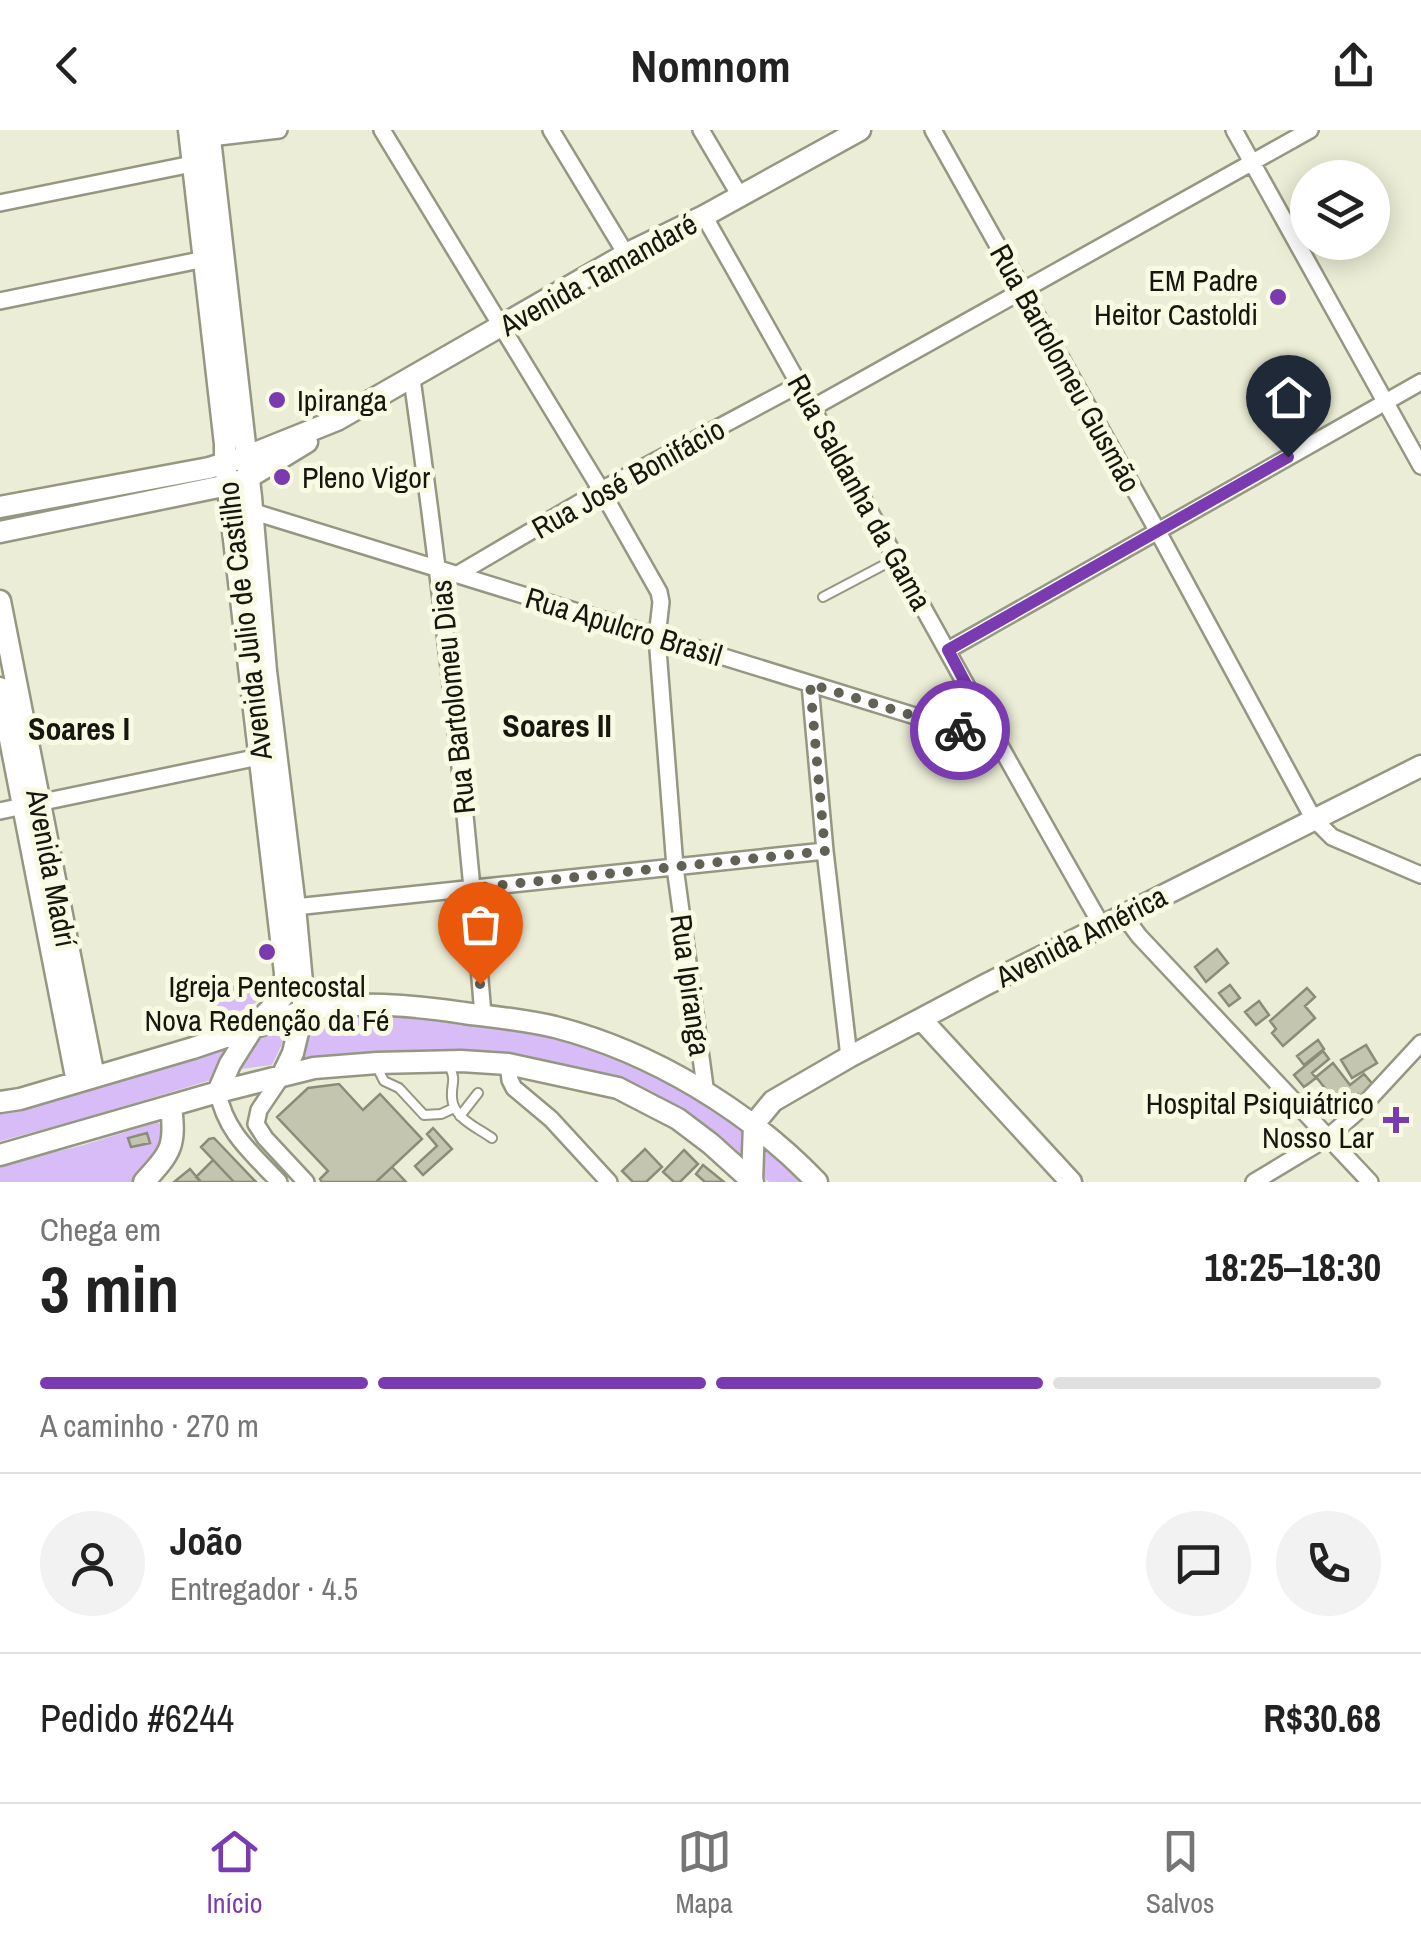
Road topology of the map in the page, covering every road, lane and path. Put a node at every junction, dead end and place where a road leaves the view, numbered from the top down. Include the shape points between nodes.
1 (188, 130) edge
2 (279, 130) edge
3 (382, 130) edge
4 (551, 130) edge
5 (701, 130) edge
6 (860, 130) edge
7 (933, 130) edge
8 (1234, 130) edge
9 (1310, 130) edge
10 (210, 134) edge
11 (1252, 162) junction
12 (192, 164) junction
13 (740, 196) junction
14 (0, 203) edge
15 (704, 216) junction
16 (626, 254) junction
17 (205, 260) junction
18 (1022, 290) junction
19 (0, 301) edge
20 (502, 326) junction
21 (412, 379) junction
22 (1421, 382) edge
23 (800, 384) junction
24 (1385, 402) junction
25 (814, 407) junction
26 (1421, 466) edge
27 (196, 470) junction
28 (237, 471) junction
29 (602, 490) junction
30 (0, 506) edge
31 (92, 512) junction
32 (251, 512) junction
33 (1157, 530) junction
34 (0, 532) edge
35 (897, 558) junction
36 (439, 568) junction
37 (458, 574) junction
38 (822, 598) dead end
39 (0, 600) edge
40 (657, 637) junction
41 (948, 650) junction
42 (810, 684) junction
43 (0, 688) edge
44 (996, 741) junction
45 (259, 756) junction
46 (1421, 766) edge
47 (31, 806) junction
48 (0, 811) edge
49 (1313, 818) junction
50 (825, 851) junction
51 (676, 867) junction
52 (1421, 874) edge
53 (473, 888) junction
54 (295, 907) junction
55 (1124, 916) junction
56 (1102, 926) junction
57 (303, 1010) junction
58 (483, 1015) junction
59 (921, 1019) junction
60 (254, 1026) junction
61 (1421, 1043) edge
62 (849, 1057) junction
63 (447, 1061) junction
64 (377, 1063) junction
65 (508, 1064) junction
66 (282, 1076) junction
67 (85, 1079) junction
68 (218, 1092) junction
69 (478, 1093) dead end
70 (706, 1094) junction
71 (0, 1102) edge
72 (171, 1106) junction
73 (457, 1112) junction
74 (754, 1124) junction
75 (492, 1138) dead end
76 (1327, 1138) junction
77 (0, 1155) edge
78 (144, 1182) edge
79 (279, 1182) edge
80 (306, 1182) edge
81 (609, 1182) edge
82 (752, 1182) edge
83 (817, 1182) edge
84 (1071, 1182) edge
85 (1254, 1182) edge
86 (1370, 1182) edge

1 - 12 main road, Avenida Julio de Castilho
2 - 10 street
3 - 20 street, Rua Ipiranga
4 - 16 street
5 - 13 street
6 - 13 main road, Avenida Tamandaré
7 - 18 street, Rua Bartolomeu Gusmão
8 - 11 street
9 - 11 street
10 - 28 main road, Avenida Julio de Castilho
11 - 18 street
11 - 24 street
12 - 14 street
12 - 17 main road, Avenida Julio de Castilho
13 - 15 main road, Avenida Tamandaré
15 - 16 main road, Avenida Tamandaré
15 - 23 street, Rua Saldanha da Gama
16 - 20 main road, Avenida Tamandaré
17 - 19 street
17 - 28 main road, Avenida Julio de Castilho via 226,444
18 - 25 street
18 - 33 street, Rua Bartolomeu Gusmão
20 - 21 main road, Avenida Tamandaré
20 - 29 street, Rua Ipiranga
21 - 28 main road, Avenida Tamandaré via 302,446
21 - 36 street, Rua Bartolomeu Dias
22 - 24 street
23 - 25 street, Rua Saldanha da Gama
23 - 29 street, Rua José Bonifácio
24 - 26 street
24 - 33 street
25 - 35 street, Rua Saldanha da Gama
27 - 28 main road
27 - 30 main road
27 - 31 main road via 181,480 90,496
28 - 31 main road
28 - 32 main road, Avenida Julio de Castilho
28 - 45 main road, Avenida Julio de Castilho
29 - 37 street, Rua José Bonifácio
29 - 40 street, Rua Ipiranga via 659,592
31 - 34 main road
32 - 36 street, Rua Apulcro Brasil
32 - 54 main road, Avenida Julio de Castilho
33 - 41 street
33 - 49 street, Rua Bartolomeu Gusmão
35 - 38 lane
35 - 41 street, Rua Saldanha da Gama
36 - 37 street, Rua Apulcro Brasil
36 - 53 street, Rua Bartolomeu Dias
37 - 40 street, Rua Apulcro Brasil
39 - 47 main road, Avenida Madrí
40 - 42 street, Rua Apulcro Brasil
40 - 51 street, Rua Ipiranga
41 - 44 street, Rua Saldanha da Gama
42 - 44 street, Rua Apulcro Brasil
42 - 50 street
43 - 47 main road, Avenida Madrí
44 - 56 street, Rua Saldanha da Gama
45 - 47 street
45 - 60 main road, Avenida Julio de Castilho via 284,995
46 - 49 main road, Avenida América
47 - 48 street
47 - 67 main road, Avenida Madrí
49 - 52 street via 1332,837
49 - 55 main road, Avenida América
50 - 51 street
50 - 62 street
51 - 53 street
51 - 70 street, Rua Ipiranga
53 - 54 street
53 - 58 street, Rua Bartolomeu Dias
54 - 57 main road, Avenida Julio de Castilho
55 - 56 main road, Avenida América
55 - 76 street
56 - 59 main road, Avenida América
57 - 58 main road via 372,1005
57 - 60 main road
57 - 66 main road, Avenida Julio de Castilho
58 - 70 main road via 622,1048
59 - 62 main road, Avenida América
59 - 84 main road
60 - 67 main road
60 - 68 main road, Avenida Julio de Castilho
61 - 76 street
62 - 74 main road, Avenida América via 773,1101
63 - 64 main road
63 - 65 main road
63 - 73 lane
64 - 66 main road
64 - 73 lane via 384,1081 424,1115
65 - 81 street via 514,1088
65 - 82 main road via 618,1088 678,1119
66 - 68 main road
66 - 80 street via 256,1124
67 - 71 main road
68 - 72 main road
68 - 79 street via 229,1126
69 - 73 lane
70 - 74 main road
72 - 77 main road
72 - 78 main road via 170,1148
73 - 75 lane
74 - 82 main road
74 - 83 main road
76 - 85 street
76 - 86 street

